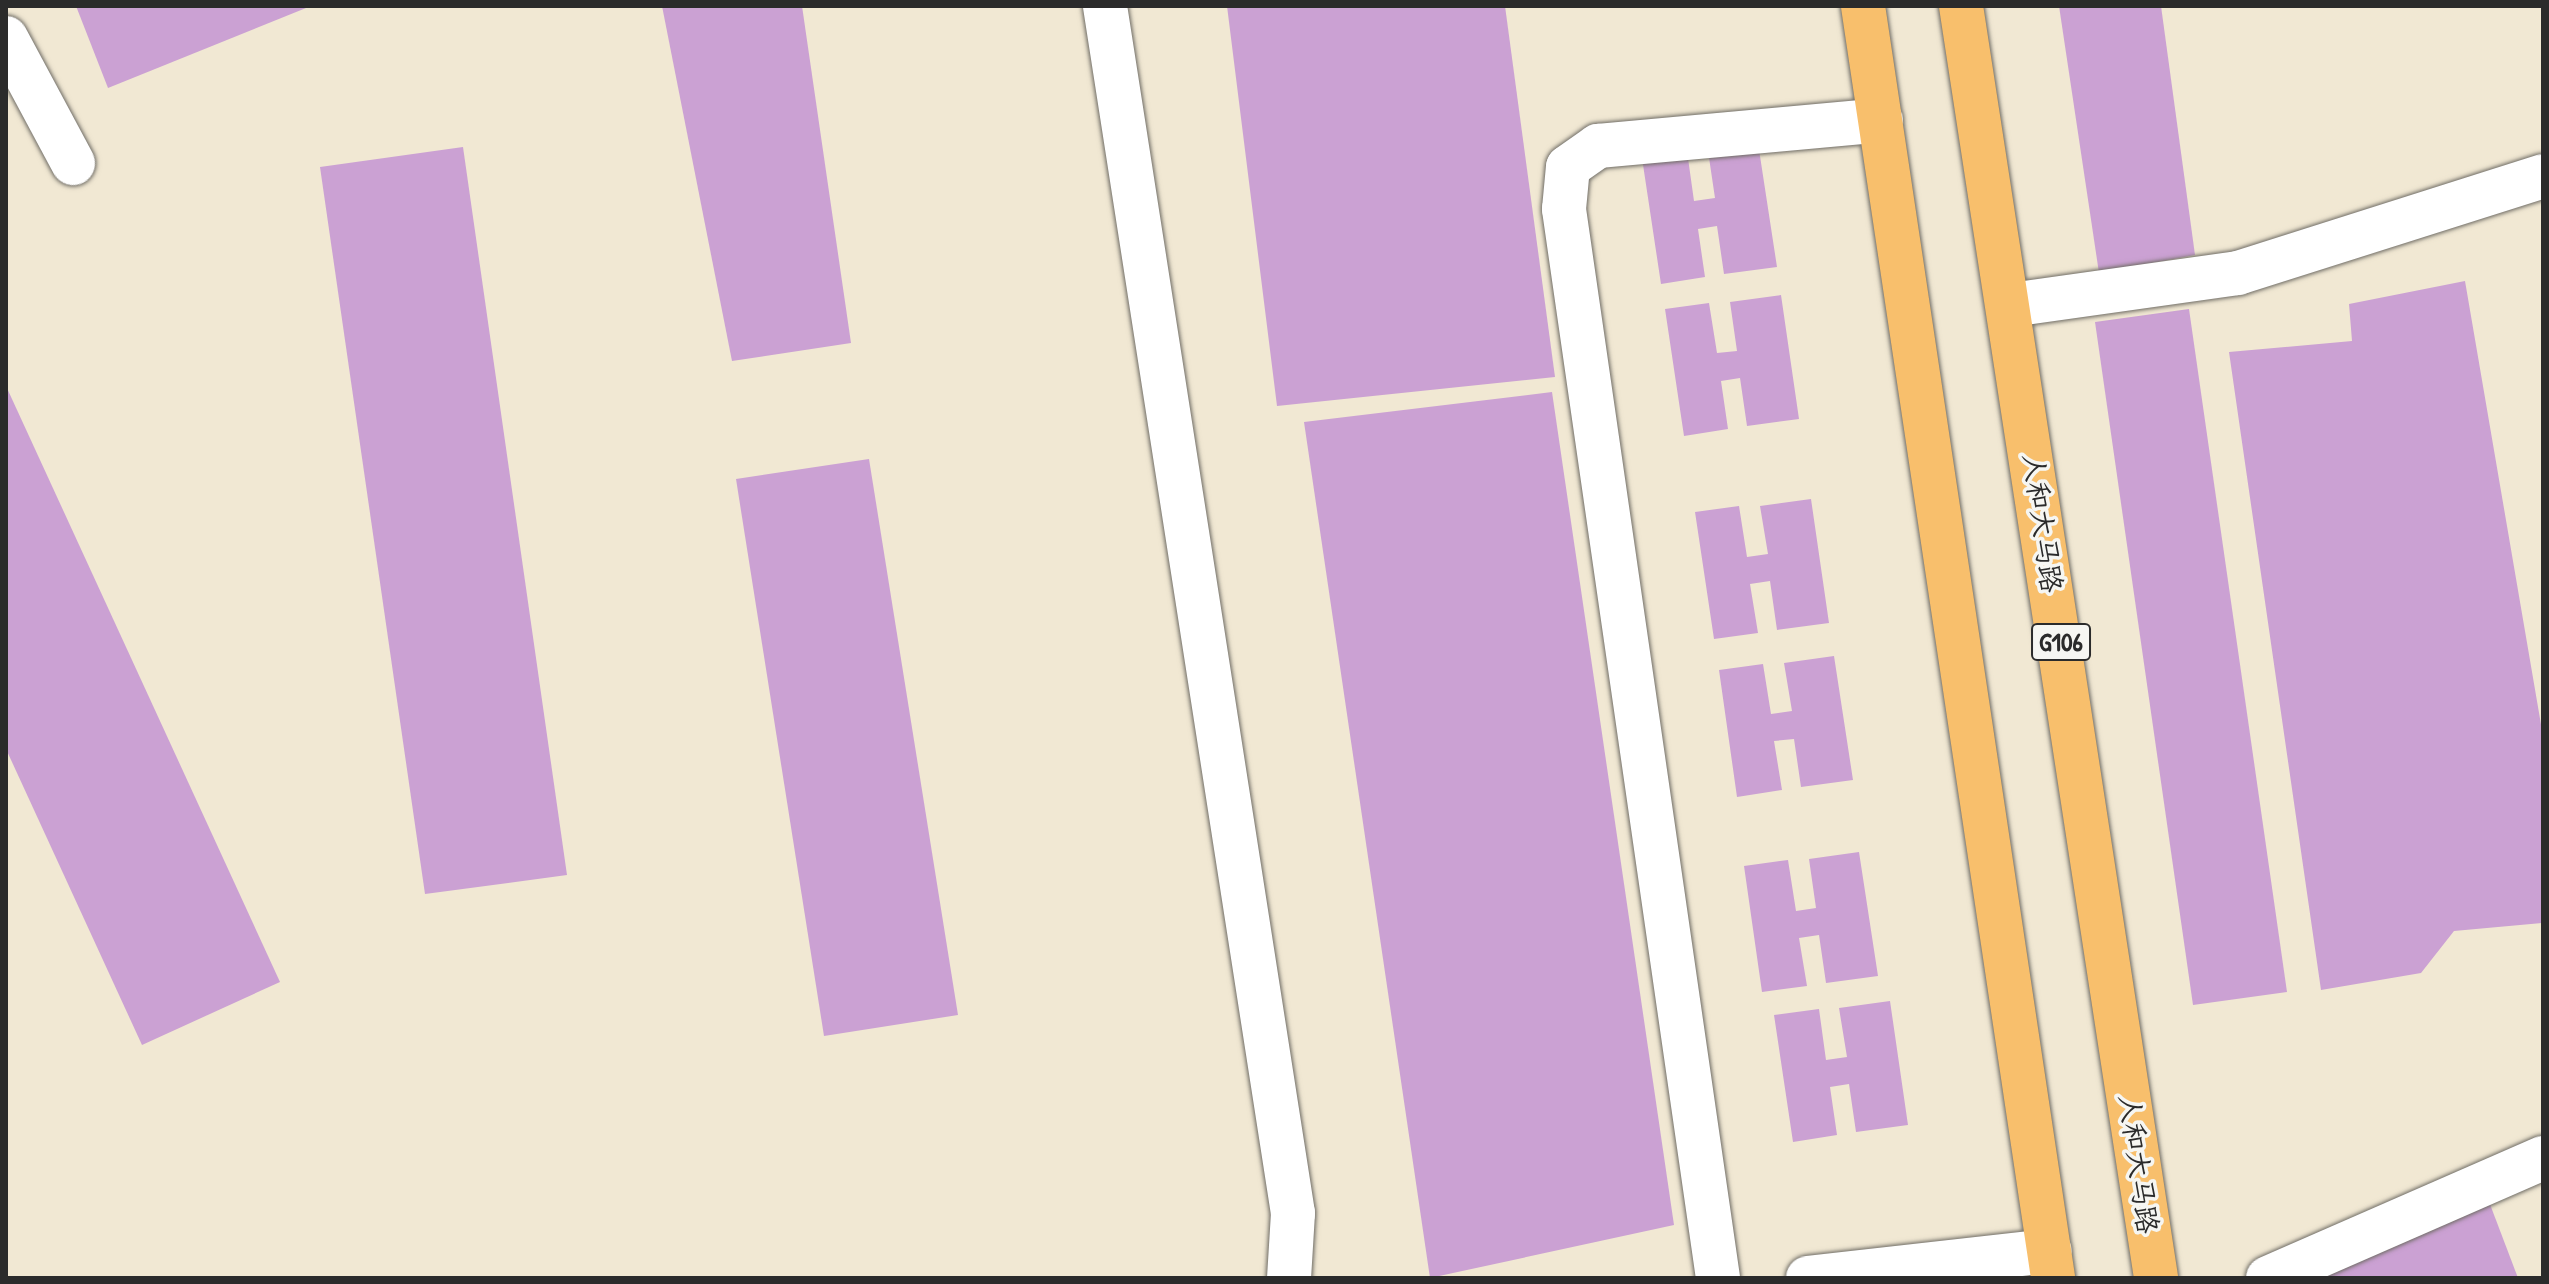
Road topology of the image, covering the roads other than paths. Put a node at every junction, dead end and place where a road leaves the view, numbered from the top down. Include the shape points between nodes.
1 (1105, 6) edge
2 (1863, 6) edge
3 (1961, 6) edge
4 (6, 38) edge
5 (1881, 120) junction
6 (73, 163) dead end
7 (2543, 176) edge
8 (2011, 305) junction
9 (2543, 1158) edge
10 (2051, 1264) edge
11 (1289, 1278) edge
12 (1718, 1278) edge
13 (1808, 1278) edge
14 (2156, 1278) edge
15 (2268, 1278) edge

1 - 11 street via 1293,1213
2 - 5 highway
3 - 8 highway, 人和大马路 / G106
4 - 6 street
5 - 10 highway
5 - 12 street via 1598,146 1568,167 1564,209
7 - 8 street via 2238,273
8 - 14 highway, 人和大马路 / G106
9 - 15 street
10 - 13 street

